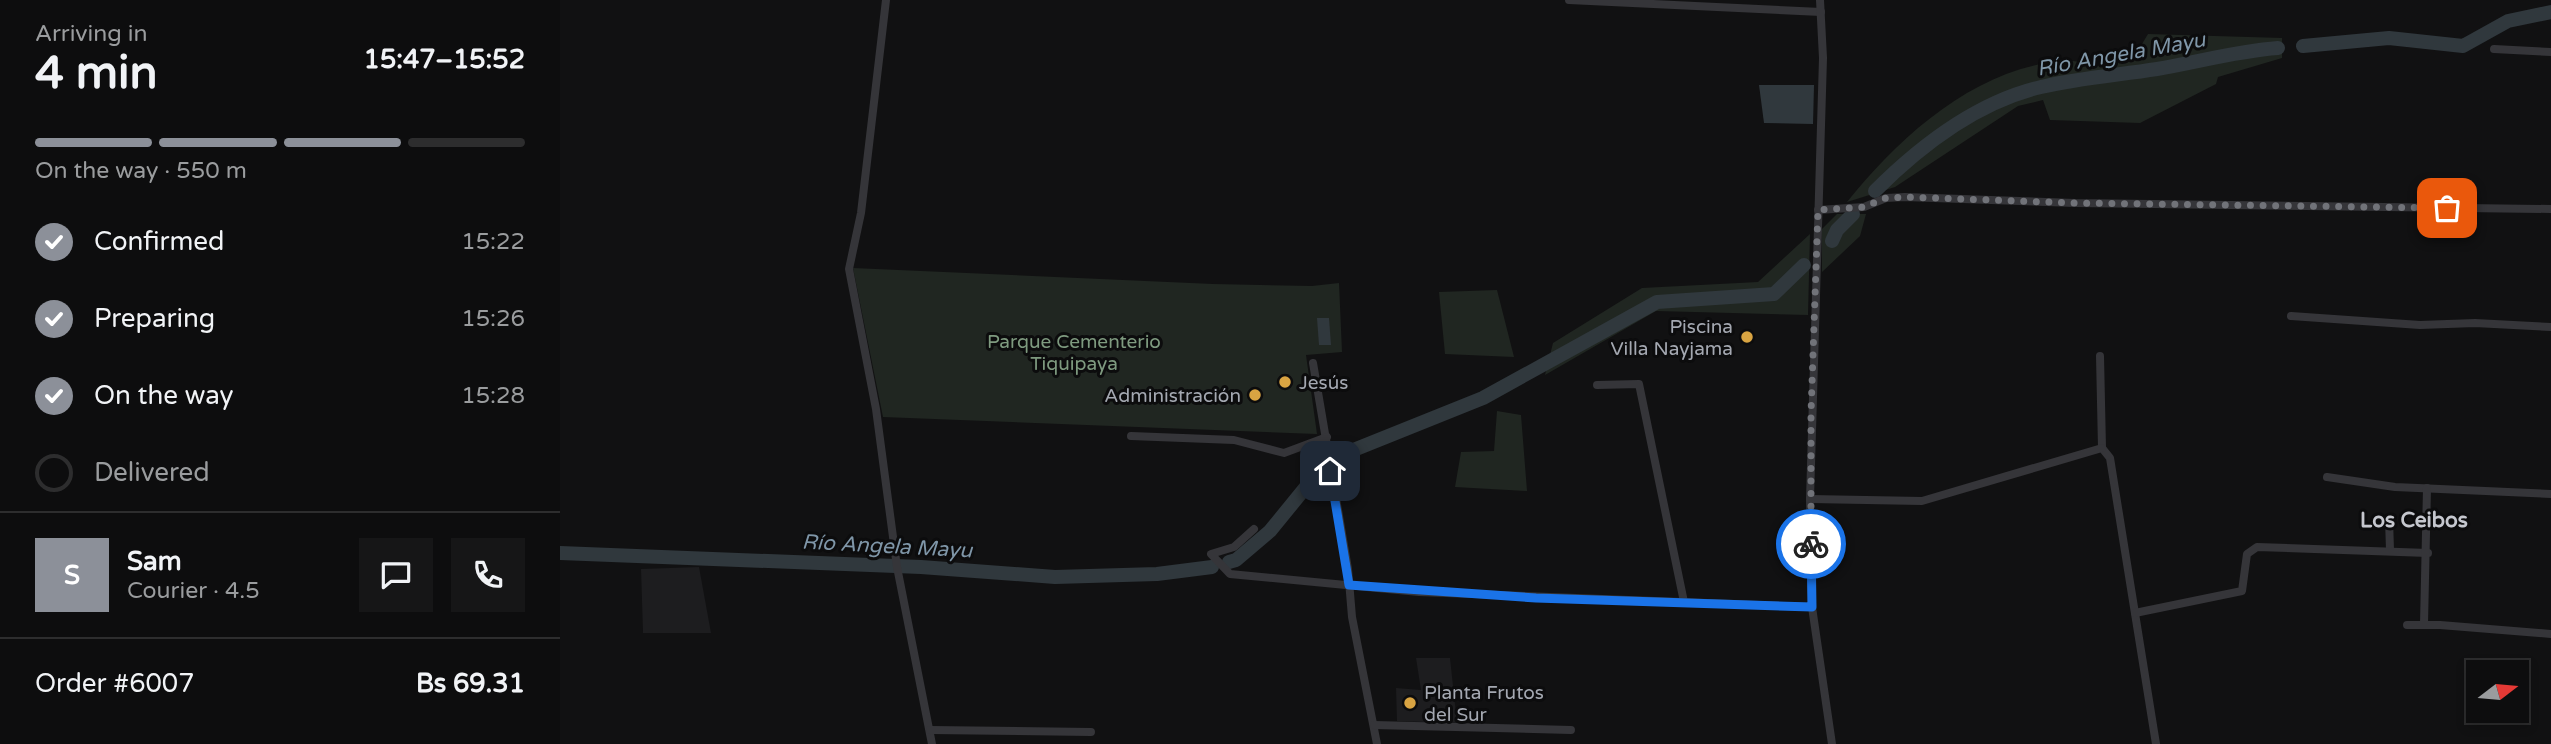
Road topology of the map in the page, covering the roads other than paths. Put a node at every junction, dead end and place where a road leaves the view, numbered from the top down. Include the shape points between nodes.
1 (886, 0) edge
2 (1569, 0) edge
3 (1820, 0) edge
4 (1821, 12) junction
5 (2494, 49) dead end
6 (2551, 51) edge
7 (2551, 209) edge
8 (1818, 210) junction
9 (2291, 316) dead end
10 (2551, 327) edge
11 (2100, 356) dead end
12 (1313, 363) dead end
13 (1597, 385) dead end
14 (1131, 436) dead end
15 (1327, 437) junction
16 (2102, 447) junction
17 (2327, 477) dead end
18 (2427, 488) junction
19 (2551, 494) edge
20 (1810, 499) junction
21 (2389, 519) dead end
22 (1254, 529) dead end
23 (2390, 550) junction
24 (2428, 553) junction
25 (1349, 585) junction
26 (1684, 601) junction
27 (1812, 607) junction
28 (2135, 613) junction
29 (2424, 624) junction
30 (2407, 625) dead end
31 (2551, 634) edge
32 (1374, 725) junction
33 (930, 730) junction
34 (1571, 730) dead end
35 (1091, 732) dead end
36 (932, 744) edge
37 (1377, 744) edge
38 (1832, 744) edge
39 (2156, 744) edge

1 - 33 street via 861,213 849,269 876,409 897,567
2 - 4 street
3 - 4 street
4 - 8 street
5 - 6 street
7 - 8 street via 1905,197 1886,198 1864,207
8 - 20 street
9 - 10 street via 2420,325
11 - 16 street
12 - 15 street
13 - 26 street via 1639,384
14 - 15 street via 1234,440 1284,453
15 - 25 street
16 - 20 street via 1922,501
16 - 28 street via 2110,458
17 - 18 street
18 - 19 street
18 - 24 street
20 - 27 street
21 - 23 street
22 - 25 street via 1234,547 1211,554 1230,574
23 - 24 street
23 - 28 street via 2257,547 2247,554 2242,591
24 - 29 street
25 - 26 street via 1536,598
25 - 32 street
26 - 27 street
27 - 38 street
28 - 39 street
29 - 30 street
29 - 31 street
32 - 34 street
32 - 37 street
33 - 35 street
33 - 36 street

